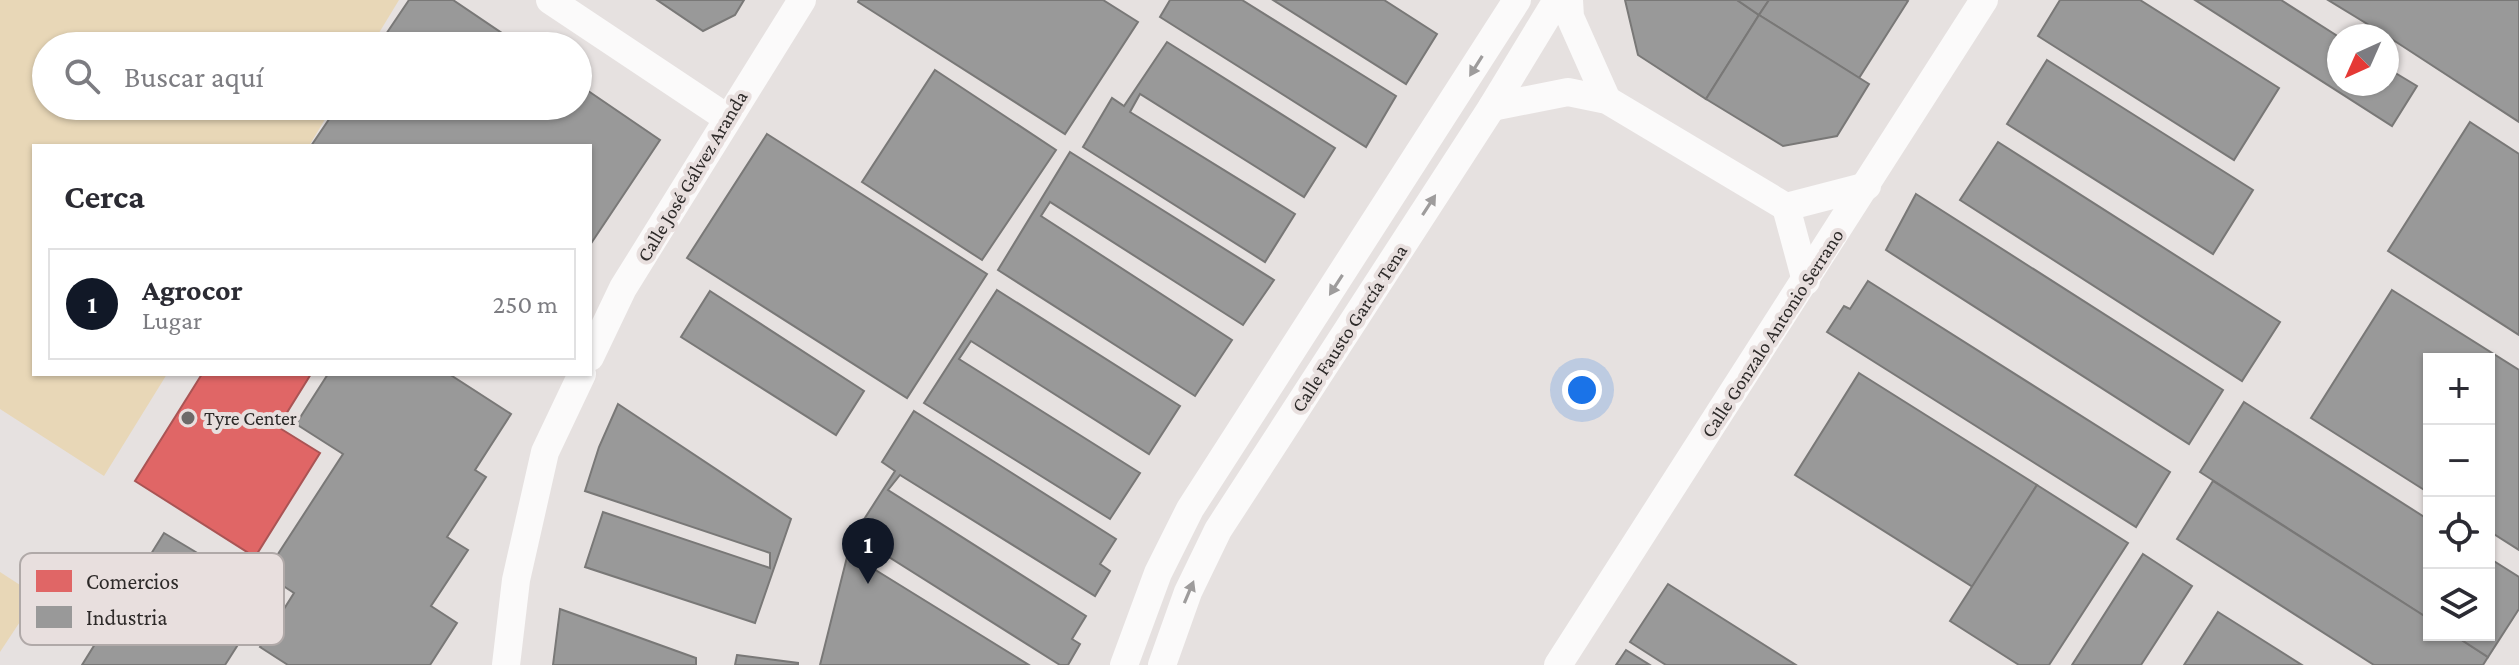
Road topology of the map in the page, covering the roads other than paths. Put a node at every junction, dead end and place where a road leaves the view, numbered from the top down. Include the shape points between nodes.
1 (550, 0) edge
2 (802, 0) edge
3 (1517, 0) edge
4 (1557, 0) edge
5 (1569, 0) edge
6 (1984, 0) edge
7 (1607, 100) junction
8 (1492, 107) junction
9 (727, 118) junction
10 (1867, 186) junction
11 (1786, 207) junction
12 (1806, 281) junction
13 (592, 353) edge
14 (581, 376) edge
15 (506, 665) edge
16 (1124, 665) edge
17 (1162, 665) edge
18 (1558, 665) edge

1 - 9 street
2 - 9 street, Calle José Gálvez Aranda
3 -> 16 street, Calle Fausto García Tena via 1190,509 1158,573
4 - 8 street, Calle Fausto García Tena
5 - 7 street via 1570,17
6 - 10 street, Calle Gonzalo Antonio Serrano
7 - 8 street via 1568,92
7 - 11 street
17 -> 8 street, Calle Fausto García Tena via 1218,530
9 - 13 street, Calle José Gálvez Aranda via 623,288
10 - 11 street
10 - 12 street, Calle Gonzalo Antonio Serrano
11 - 12 street
12 - 18 street, Calle Gonzalo Antonio Serrano
14 - 15 street via 545,452 516,580

